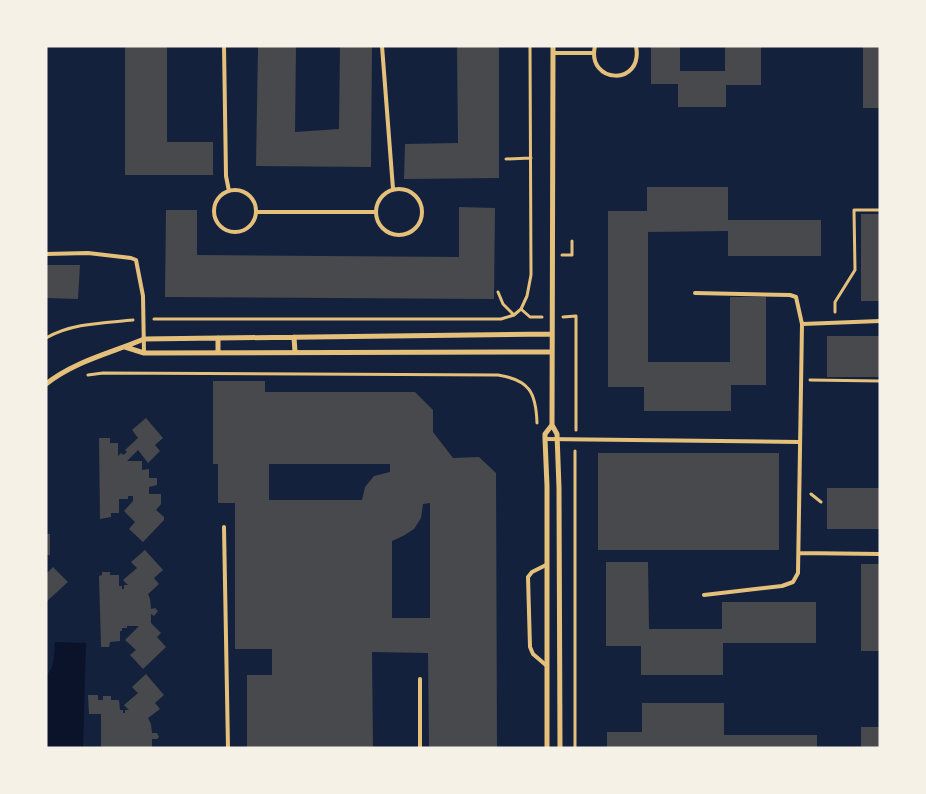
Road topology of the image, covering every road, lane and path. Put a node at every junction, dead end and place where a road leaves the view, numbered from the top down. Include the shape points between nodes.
1 (224, 46) edge
2 (382, 46) edge
3 (530, 46) edge
4 (553, 46) edge
5 (594, 46) edge
6 (636, 46) edge
7 (553, 53) junction
8 (593, 53) junction
9 (531, 158) junction
10 (506, 159) dead end
11 (393, 189) junction
12 (229, 191) junction
13 (880, 210) edge
14 (256, 212) junction
15 (376, 212) junction
16 (46, 254) edge
17 (498, 292) dead end
18 (695, 293) dead end
19 (521, 309) junction
20 (514, 315) junction
21 (551, 317) junction
22 (144, 319) junction
23 (880, 321) edge
24 (835, 322) junction
25 (802, 324) junction
26 (551, 334) junction
27 (294, 337) junction
28 (46, 338) edge
29 (218, 338) junction
30 (144, 339) junction
31 (124, 347) junction
32 (218, 352) junction
33 (295, 352) junction
34 (552, 352) junction
35 (144, 353) junction
36 (81, 377) dead end
37 (800, 380) junction
38 (880, 381) edge
39 (46, 384) edge
40 (538, 425) dead end
41 (552, 425) junction
42 (545, 439) junction
43 (557, 439) junction
44 (576, 440) junction
45 (800, 442) junction
46 (224, 527) dead end
47 (799, 553) junction
48 (880, 554) edge
49 (546, 565) junction
50 (704, 595) dead end
51 (547, 666) junction
52 (420, 679) dead end
53 (228, 748) edge
54 (420, 748) edge
55 (547, 748) edge
56 (560, 748) edge
57 (576, 748) edge

1 - 12 lane
2 - 11 lane
3 - 9 path
4 - 7 street
5 - 8 lane
6 - 8 lane via 636,63 624,75 616,77 599,70
7 - 8 lane
7 - 21 street
9 - 10 path
9 - 19 path via 531,275 528,296
11 - 15 lane via 380,198
11 - 15 lane via 409,190 416,195 422,210 418,226 396,235 382,227
12 - 14 lane via 244,192 250,197
12 - 14 lane via 222,194 214,207 216,222 222,228 236,233 244,230 250,226
13 - 24 path via 854,210 854,270 835,302
14 - 15 lane
16 - 22 lane via 88,253 136,260
17 - 20 path via 503,304
18 - 25 lane via 790,295 798,301
19 - 20 path
19 - 21 path via 530,317
20 - 22 path via 501,318
21 - 26 street
21 - 44 path via 576,316
22 - 28 path via 75,327 60,330
22 - 30 lane
23 - 24 lane
24 - 25 lane
25 - 37 lane
26 - 27 street
26 - 34 street
27 - 29 street
27 - 33 street
29 - 30 street
29 - 32 street
30 - 31 street
30 - 35 lane
31 - 35 street
31 - 39 street via 72,367
32 - 33 street
32 - 35 street
33 - 34 street
34 - 41 street
36 - 40 path via 103,373 498,375 518,380 531,391 536,399
37 - 38 path
37 - 45 lane
41 - 42 street
41 - 43 street
42 - 43 lane
42 - 49 street
43 - 44 lane
43 - 56 street
44 - 45 lane
44 - 57 path
45 - 47 lane
46 - 53 lane
47 - 48 lane
47 - 50 lane via 798,573 793,582
49 - 51 street
49 - 51 lane via 528,577 530,647
51 - 55 street
52 - 54 lane

